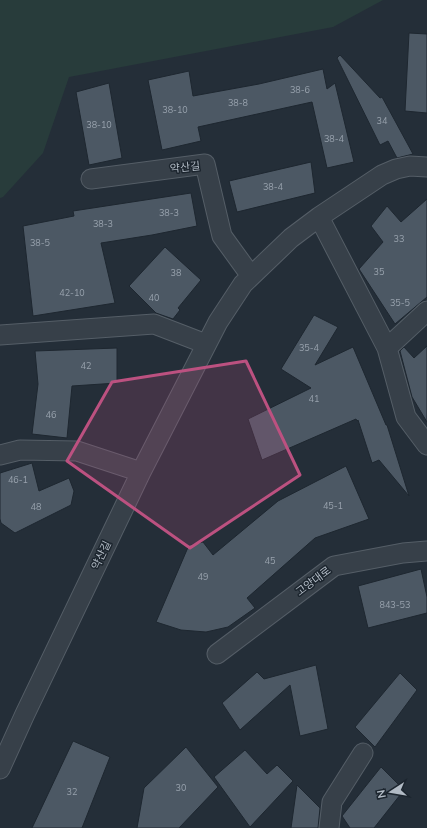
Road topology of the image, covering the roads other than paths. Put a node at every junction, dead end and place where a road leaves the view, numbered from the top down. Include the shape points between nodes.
1 (427, 167) edge
2 (91, 179) dead end
3 (319, 217) junction
4 (252, 276) junction
5 (427, 311) edge
6 (0, 335) edge
7 (206, 344) junction
8 (387, 348) junction
9 (427, 445) edge
10 (0, 455) edge
11 (141, 472) junction
12 (427, 551) edge
13 (217, 654) dead end
14 (363, 753) dead end
15 (0, 769) edge
16 (329, 828) edge

1 - 3 street, 약산길 via 410,166 382,175
2 - 4 street, 약산길 via 205,164 222,236
3 - 4 street, 약산길 via 291,238
3 - 8 street
4 - 7 street, 약산길 via 243,284
5 - 8 street
6 - 7 street via 154,324
7 - 11 street, 약산길
8 - 9 street via 406,417
10 - 11 street via 20,450 77,451
11 - 15 street, 약산길
12 - 13 street, 고양대로 via 334,566
14 - 16 street via 332,802

